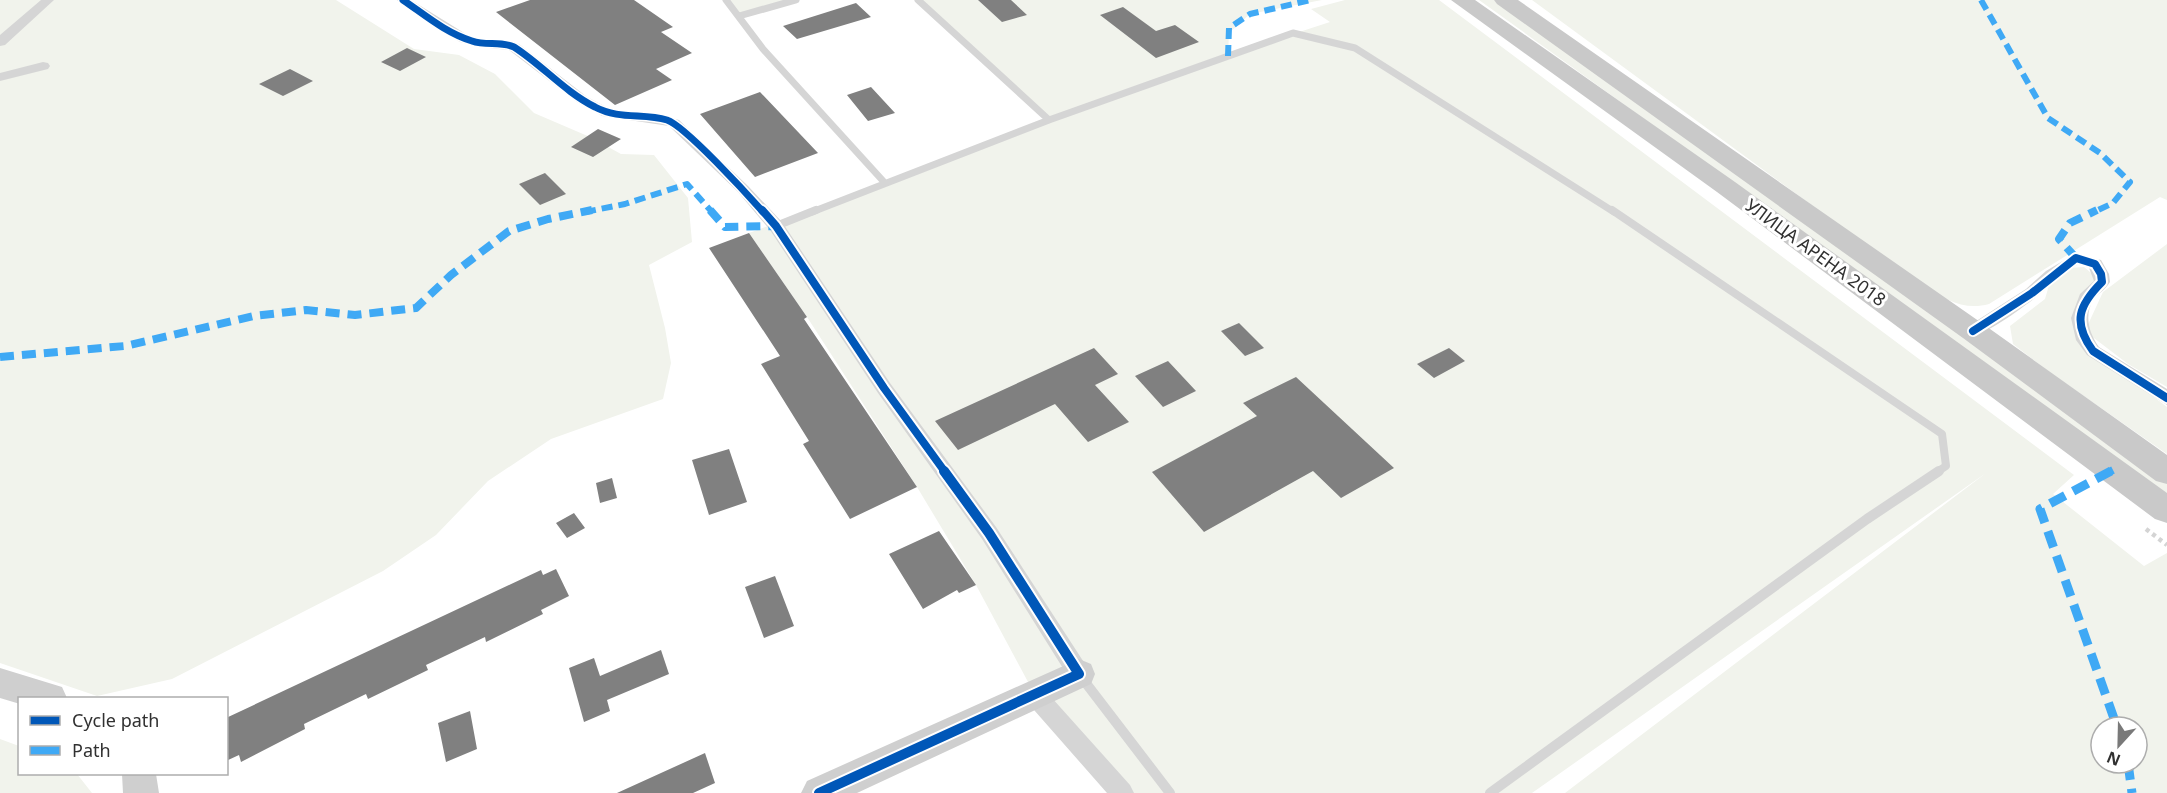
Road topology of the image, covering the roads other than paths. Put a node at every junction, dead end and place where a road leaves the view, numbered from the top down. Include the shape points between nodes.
1 (48, 0) edge
2 (404, 0) edge
3 (726, 0) edge
4 (796, 0) edge
5 (918, 0) edge
6 (1461, 0) edge
7 (1504, 0) edge
8 (1514, 0) edge
9 (739, 16) junction
10 (1545, 28) junction
11 (0, 42) edge
12 (43, 66) dead end
13 (0, 77) edge
14 (1049, 120) junction
15 (884, 183) junction
16 (776, 226) junction
17 (1973, 331) junction
18 (2167, 398) edge
19 (2167, 472) edge
20 (2167, 510) edge
21 (1079, 674) junction
22 (0, 683) edge
23 (1035, 695) junction
24 (44, 697) edge
25 (139, 775) edge
26 (141, 793) edge
27 (819, 793) edge
28 (1122, 793) edge
29 (1170, 793) edge
30 (1490, 793) edge

1 - 11 street
2 - 16 street via 460,37 476,43 512,46 607,113 664,118 674,123
3 - 9 lane
4 - 9 lane
5 - 14 lane
6 - 20 main road, УЛИЦА АРЕНА 2018 via 1726,187
7 - 10 main road, УЛИЦА АРЕНА 2018
8 - 10 street
9 - 15 lane via 763,50
10 - 17 main road, УЛИЦА АРЕНА 2018
12 - 13 street
14 - 15 lane
14 - 30 lane via 1293,33 1355,48 1573,184 1942,434 1946,466
15 - 16 lane
16 - 21 street via 884,388 989,533
17 - 18 street via 2032,293 2076,258 2095,264 2102,282 2086,298 2079,318 2085,339 2093,351
17 - 19 main road, УЛИЦА АРЕНА 2018
21 - 23 street
21 - 29 lane
22 - 24 street
23 - 27 street
23 - 28 street
25 - 26 street

